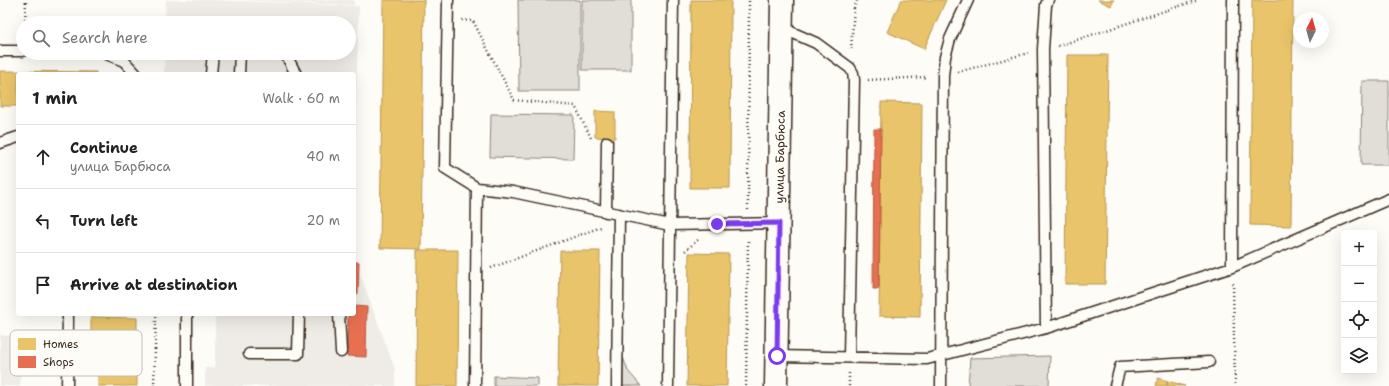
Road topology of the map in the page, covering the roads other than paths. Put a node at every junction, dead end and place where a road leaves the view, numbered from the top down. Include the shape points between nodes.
1 (448, 0) edge
2 (673, 0) edge
3 (782, 0) edge
4 (968, 0) edge
5 (1048, 0) edge
6 (1233, 0) edge
7 (782, 28) junction
8 (0, 51) edge
9 (16, 51) edge
10 (120, 60) edge
11 (212, 60) edge
12 (240, 60) edge
13 (289, 60) edge
14 (134, 72) edge
15 (211, 72) edge
16 (239, 72) edge
17 (295, 72) edge
18 (16, 138) edge
19 (607, 142) dead end
20 (0, 143) edge
21 (477, 188) junction
22 (1389, 199) edge
23 (606, 212) junction
24 (619, 217) junction
25 (779, 223) junction
26 (670, 225) junction
27 (1232, 267) junction
28 (68, 316) edge
29 (188, 316) edge
30 (298, 316) edge
31 (339, 316) edge
32 (1046, 328) junction
33 (68, 330) edge
34 (341, 352) dead end
35 (248, 354) dead end
36 (777, 356) junction
37 (940, 356) junction
38 (849, 357) junction
39 (1210, 362) dead end
40 (67, 376) edge
41 (67, 386) edge
42 (187, 386) edge
43 (475, 386) edge
44 (617, 386) edge
45 (668, 386) edge
46 (776, 386) edge
47 (941, 386) edge
48 (1115, 386) edge

1 - 21 lane via 445,168
2 - 26 lane
3 - 7 street, улица Барбюса
4 - 37 lane via 950,39 943,76
5 - 32 lane via 1043,49
6 - 27 lane
7 - 25 street, улица Барбюса
7 - 38 lane via 816,43 853,73
8 - 9 lane
10 - 14 lane
11 - 15 lane
12 - 16 lane
13 - 17 lane
18 - 20 lane
19 - 23 lane
21 - 23 lane via 513,192
21 - 43 lane
22 - 27 lane
23 - 24 lane
24 - 26 lane
24 - 44 lane
25 - 26 lane
25 - 36 street, улица Барбюса
26 - 45 lane
27 - 32 lane
28 - 33 lane
29 - 42 lane
30 - 35 lane via 298,354
31 - 34 lane
32 - 37 lane
36 - 38 lane
36 - 46 street, улица Барбюса
37 - 38 lane via 926,359
37 - 47 lane
39 - 48 lane via 1120,367
40 - 41 lane

